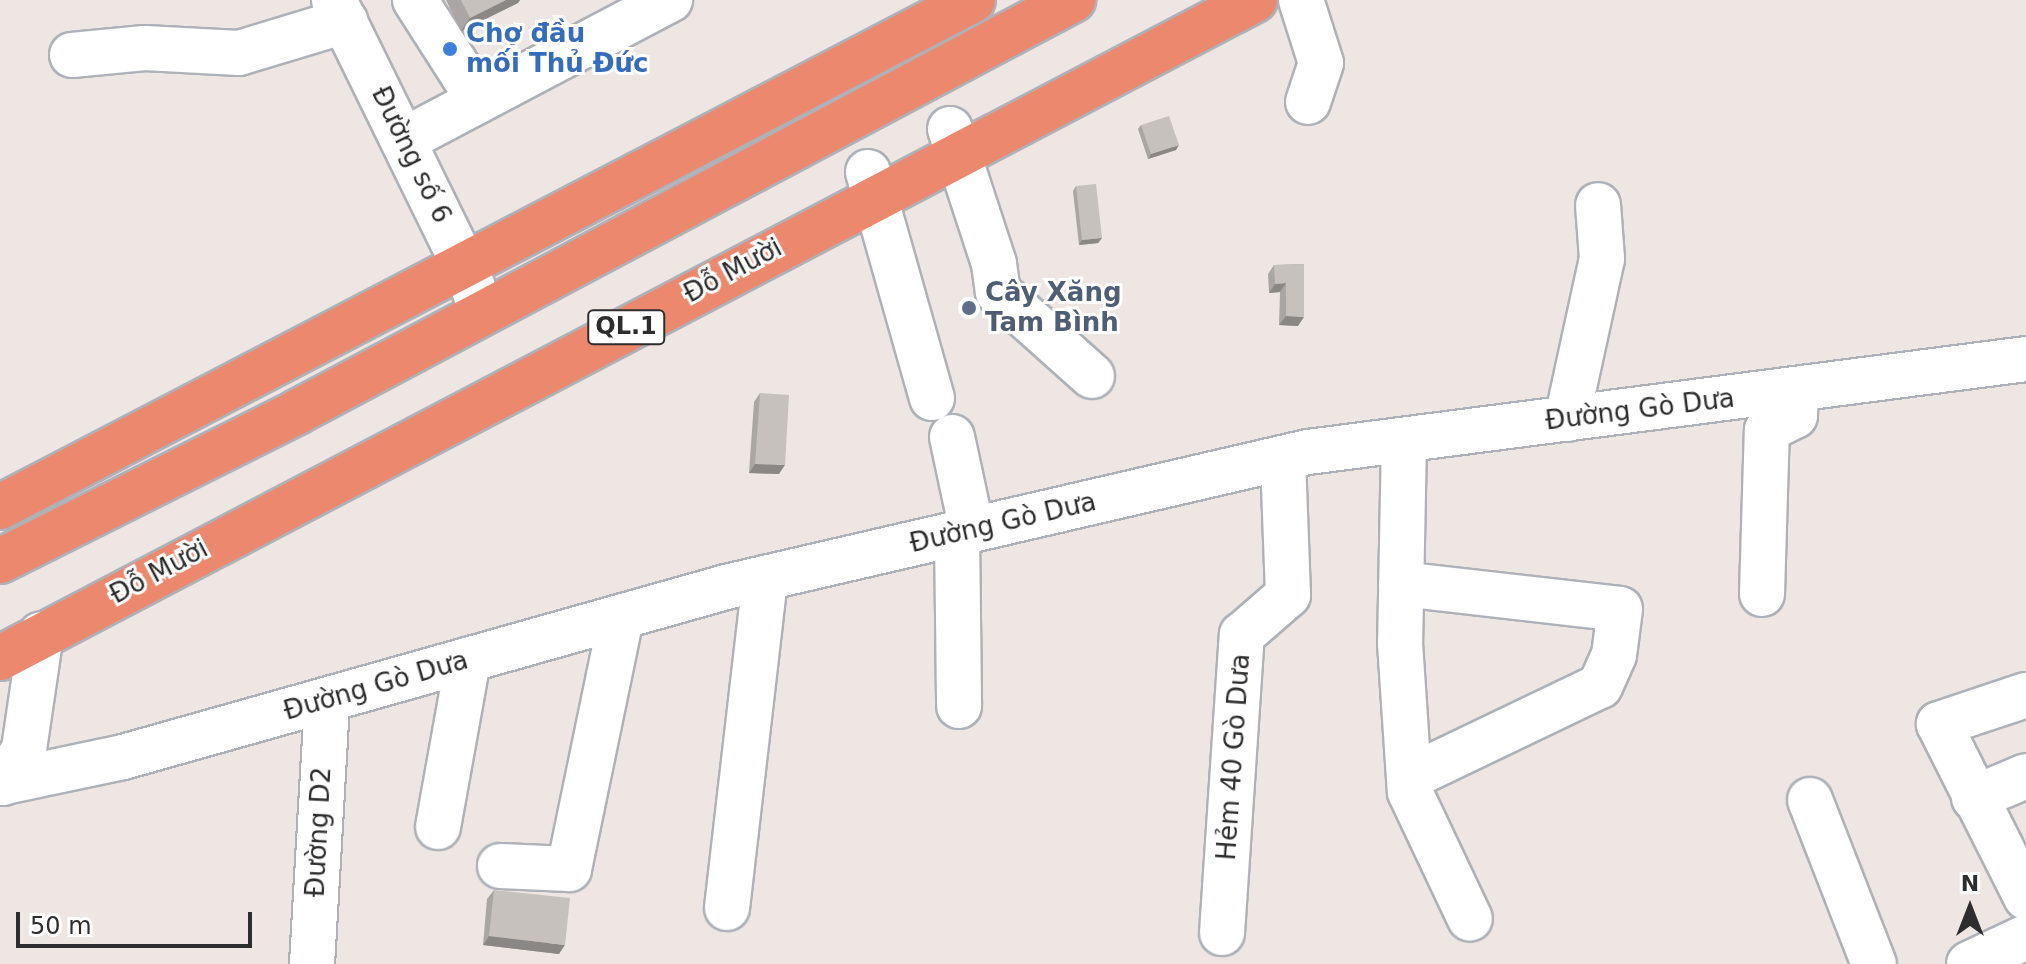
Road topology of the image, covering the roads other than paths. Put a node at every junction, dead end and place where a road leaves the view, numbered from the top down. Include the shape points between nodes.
1 (415, 0) edge
2 (670, 0) edge
3 (973, 0) edge
4 (1073, 0) edge
5 (1196, 0) edge
6 (1255, 0) edge
7 (1301, 0) edge
8 (340, 11) edge
9 (72, 55) dead end
10 (479, 100) junction
11 (1308, 102) dead end
12 (404, 140) junction
13 (955, 141) junction
14 (872, 184) junction
15 (1598, 205) dead end
16 (465, 267) junction
17 (483, 313) junction
18 (2026, 359) edge
19 (1092, 376) dead end
20 (1796, 389) junction
21 (932, 398) dead end
22 (1567, 419) junction
23 (952, 437) dead end
24 (1404, 440) junction
25 (1283, 458) junction
26 (0, 507) edge
27 (964, 532) junction
28 (0, 561) edge
29 (765, 578) junction
30 (1401, 584) junction
31 (1762, 594) dead end
32 (621, 617) junction
33 (20, 630) edge
34 (0, 658) edge
35 (468, 660) junction
36 (2026, 695) edge
37 (327, 700) junction
38 (959, 706) dead end
39 (2026, 776) edge
40 (1410, 777) junction
41 (2, 783) edge
42 (1974, 798) junction
43 (1810, 800) dead end
44 (438, 827) dead end
45 (500, 866) dead end
46 (2026, 897) edge
47 (727, 908) dead end
48 (1470, 919) dead end
49 (1222, 933) dead end
50 (2026, 937) edge
51 (312, 964) edge
52 (1874, 964) edge
53 (1969, 964) edge

1 - 10 street
2 - 10 street
3 - 16 highway
4 - 17 highway
5 - 13 highway, Đỗ Mười / QL.1
6 - 13 highway, Đỗ Mười / QL.1
7 - 11 street via 1321,63
8 - 9 street via 239,53 145,48
8 - 12 street, Đường số 6
10 - 12 street
12 - 16 street, Đường số 6
13 - 14 highway, Đỗ Mười / QL.1
13 - 19 street via 998,292
14 - 21 street
14 - 33 highway, Đỗ Mười / QL.1
15 - 22 street via 1602,259
16 - 17 street, Đường số 6
16 - 26 highway
17 - 28 highway
18 - 20 street, Đường Gò Dưa
20 - 22 street, Đường Gò Dưa
20 - 31 street via 1795,416 1767,430
22 - 24 street, Đường Gò Dưa
23 - 27 street
24 - 25 street, Đường Gò Dưa
24 - 30 street
25 - 27 street, Đường Gò Dưa
25 - 49 street, Hẻm 40 Gò Dưa via 1288,595 1242,635
27 - 29 street, Đường Gò Dưa
27 - 38 street
29 - 32 street, Đường Gò Dưa
29 - 47 street
30 - 40 street
30 - 40 street via 1620,609 1614,655 1600,686
32 - 35 street, Đường Gò Dưa
32 - 45 street via 569,869
33 - 34 highway, Đỗ Mười / QL.1
33 - 41 street via 24,749
35 - 37 street, Đường Gò Dưa
35 - 44 street
36 - 42 street via 1939,724
37 - 41 street, Đường Gò Dưa via 123,757
37 - 51 street, Đường D2
39 - 42 street
40 - 48 street via 1410,792
42 - 46 street
43 - 52 street
50 - 53 street

